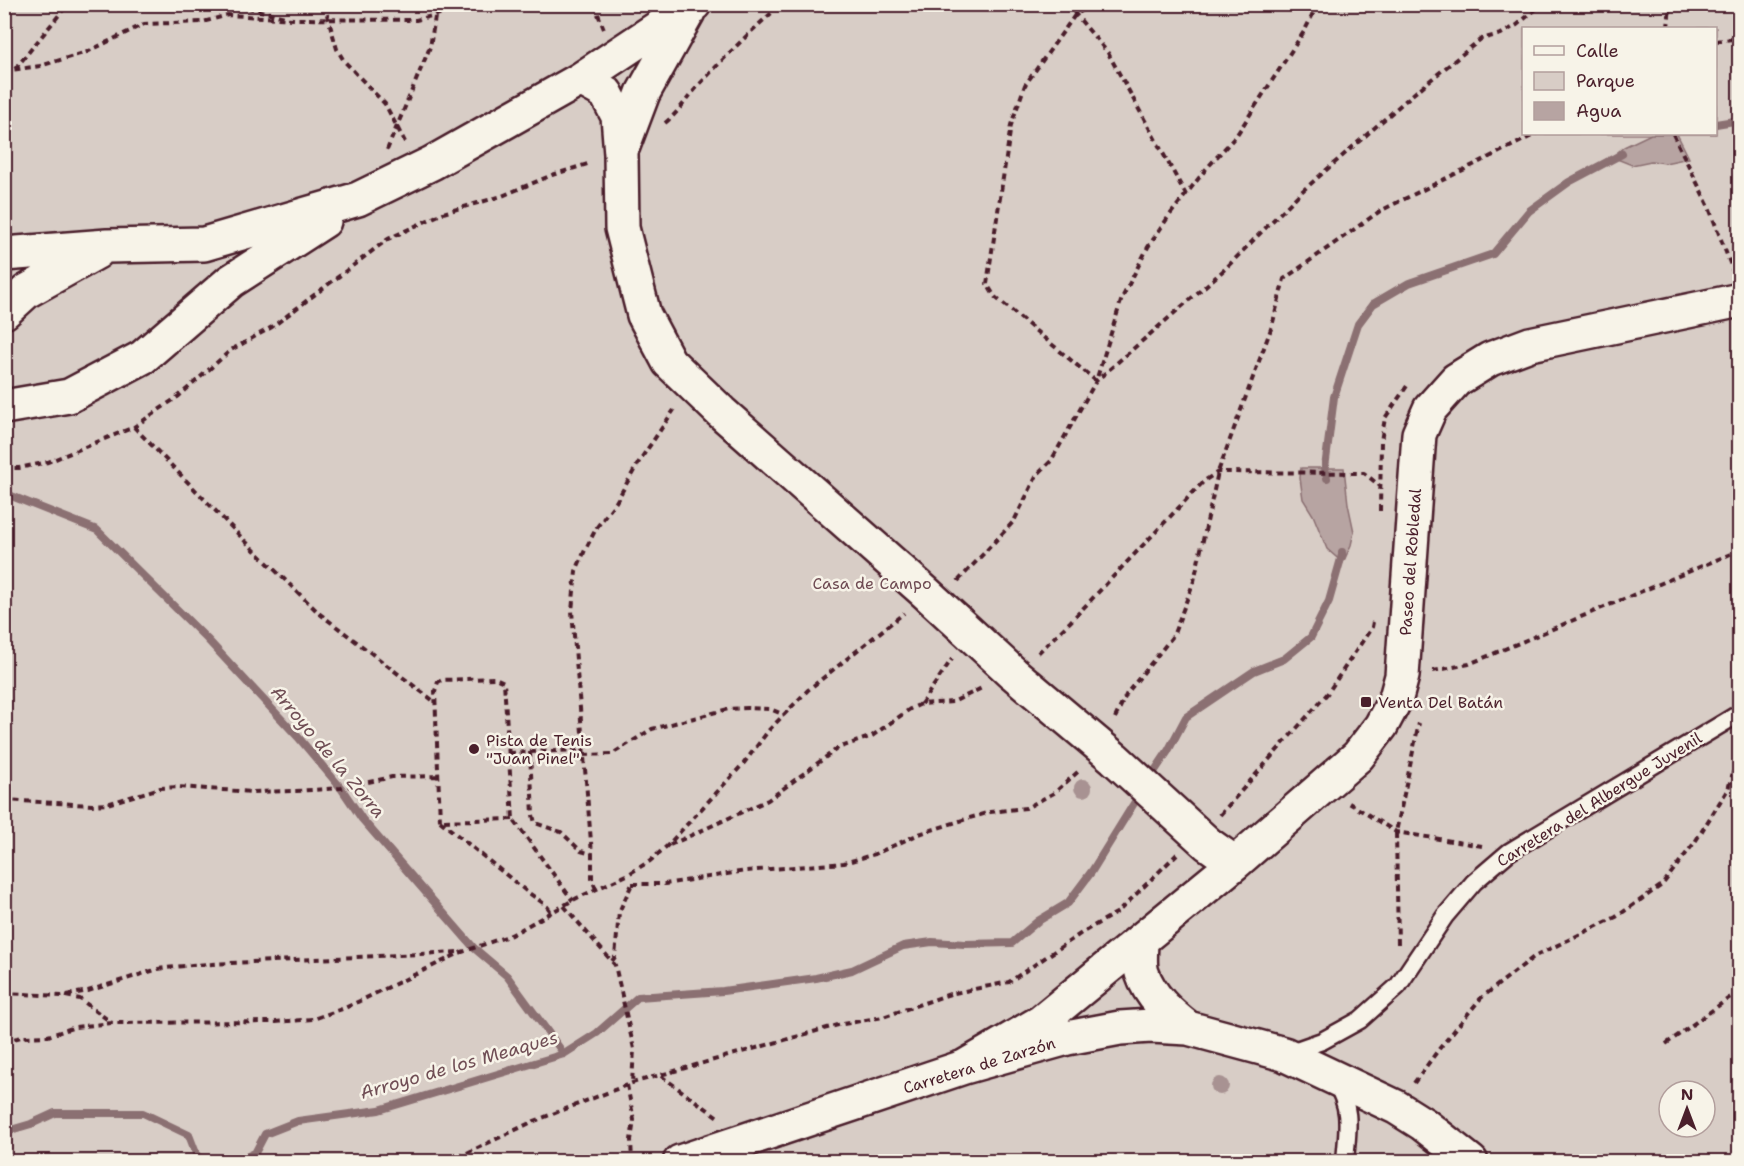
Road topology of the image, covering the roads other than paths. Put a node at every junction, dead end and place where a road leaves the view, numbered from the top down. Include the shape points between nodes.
1 (693, 6) edge
2 (581, 79) junction
3 (621, 154) junction
4 (358, 199) junction
5 (107, 246) junction
6 (4, 254) edge
7 (1737, 288) edge
8 (4, 312) edge
9 (4, 407) edge
10 (1740, 713) edge
11 (1234, 863) junction
12 (1141, 940) junction
13 (1188, 1028) junction
14 (1284, 1054) junction
15 (964, 1067) junction
16 (1333, 1077) junction
17 (680, 1161) edge
18 (1345, 1161) edge
19 (1471, 1161) edge

1 - 2 street
1 - 3 street via 643,93
2 - 3 street via 606,93 618,116
2 - 4 street
3 - 11 street via 622,228 644,315 669,362 1013,673
4 - 5 street via 204,244
4 - 9 street via 231,281 143,357 69,396
5 - 6 street
5 - 8 street via 27,291
7 - 11 street, Paseo del Robledal via 1530,344 1490,359 1455,380 1430,409 1419,434 1423,675 1396,698 1358,756
10 - 14 lane, Carretera del Albergue Juvenil via 1509,852 1474,882 1445,916 1398,986 1360,1020 1322,1041
11 - 12 street, Paseo del Robledal
12 - 13 street via 1142,972 1150,989 1167,1011
12 - 15 street, Paseo del Robledal via 1041,1022
13 - 14 street, Carretera de Zarzón
13 - 15 street, Carretera de Zarzón via 1120,1028 1067,1038
14 - 16 street, Carretera de Zarzón
15 - 17 street, Carretera de Zarzón
16 - 18 lane via 1345,1098 1348,1114
16 - 19 street, Carretera de Zarzón via 1396,1107

